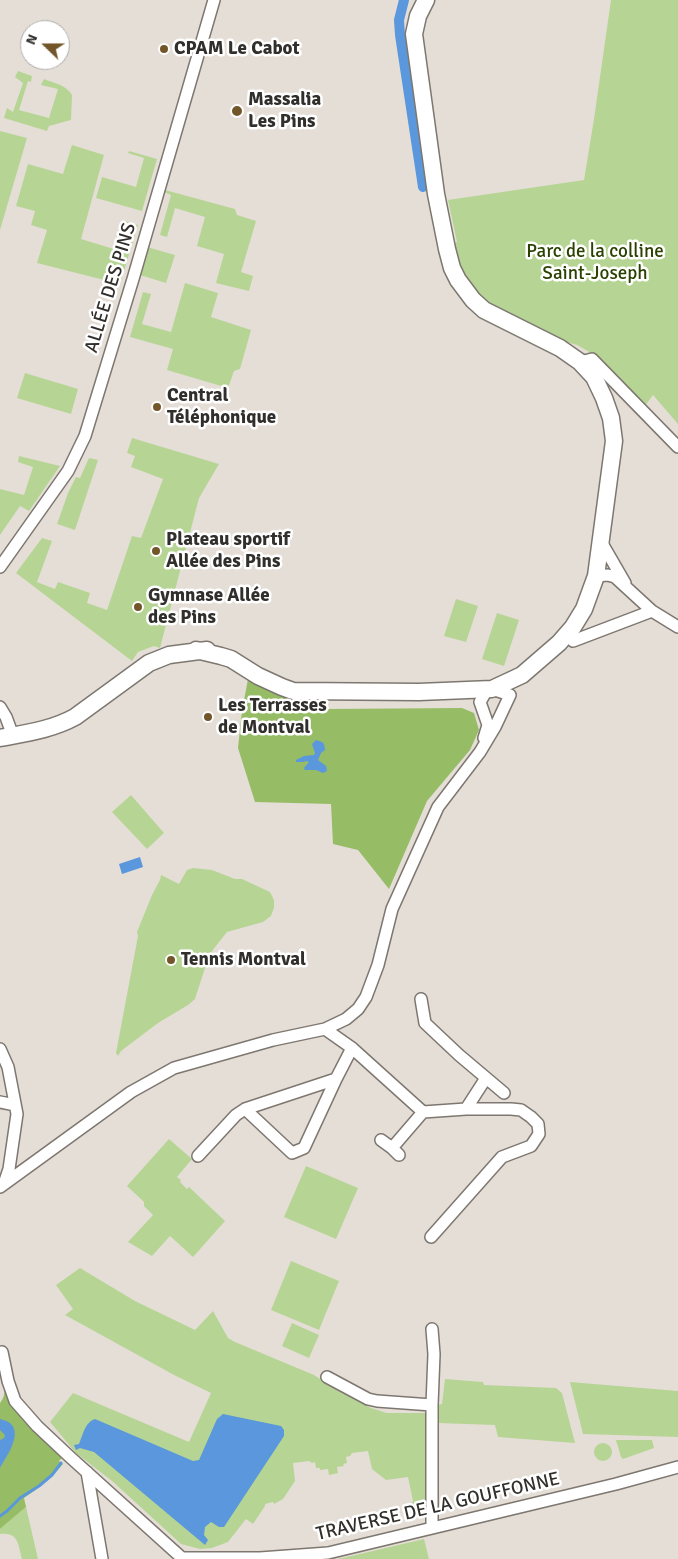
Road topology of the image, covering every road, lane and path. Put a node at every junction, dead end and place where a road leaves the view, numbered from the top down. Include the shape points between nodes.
1 (214, 0) edge
2 (426, 0) edge
3 (580, 362) junction
4 (678, 447) edge
5 (603, 539) junction
6 (0, 568) edge
7 (599, 576) junction
8 (629, 589) junction
9 (584, 610) junction
10 (652, 611) junction
11 (678, 627) edge
12 (590, 630) junction
13 (486, 694) junction
14 (510, 695) junction
15 (0, 707) edge
16 (7, 737) edge
17 (480, 752) junction
18 (421, 999) dead end
19 (325, 1029) junction
20 (352, 1048) junction
21 (0, 1049) edge
22 (486, 1078) junction
23 (336, 1079) junction
24 (504, 1093) dead end
25 (0, 1102) edge
26 (15, 1105) junction
27 (245, 1109) junction
28 (466, 1109) junction
29 (423, 1112) junction
30 (381, 1140) dead end
31 (198, 1156) dead end
32 (2, 1185) edge
33 (431, 1237) dead end
34 (432, 1329) dead end
35 (2, 1352) dead end
36 (327, 1377) dead end
37 (432, 1405) junction
38 (678, 1467) edge
39 (87, 1472) junction
40 (432, 1528) junction
41 (102, 1559) edge
42 (182, 1559) edge
43 (260, 1559) edge

1 - 6 street, ALLÉE DES PINS via 85,436 68,471
2 - 3 street via 414,34 436,194 452,268 472,300 484,310 560,348
3 - 4 street via 592,359
3 - 5 street via 594,377 611,418 614,442
5 - 7 street
5 - 8 street
7 - 8 street via 615,577
7 - 9 street
7 - 12 street
8 - 10 street
9 - 12 street
9 - 13 street via 573,627 535,665 522,676
10 - 11 street
10 - 12 street
12 - 14 street
13 - 14 street
13 - 16 street via 325,691 285,679 233,653 196,650 149,663 64,723
13 - 17 street via 488,725
14 - 17 street
15 - 16 street via 6,717
17 - 19 street via 438,807 392,909 366,997 346,1019
18 - 22 street via 425,1023
19 - 20 street
19 - 32 street via 174,1068 132,1092
20 - 23 street
20 - 29 street
21 - 26 street via 8,1066
22 - 24 street
22 - 28 street
23 - 27 street
23 - 27 street via 304,1148 292,1153
25 - 26 street
26 - 32 street via 17,1114 9,1170
27 - 31 street
28 - 29 street
28 - 33 street via 521,1110 538,1124 539,1134 531,1146 502,1157
29 - 30 street via 396,1151
34 - 37 street
35 - 39 street, TRAVERSE DE LA GOUFFONNE via 15,1401
36 - 37 street via 377,1402
37 - 40 street
38 - 40 street, TRAVERSE DE LA GOUFFONNE
39 - 41 street
39 - 42 street, TRAVERSE DE LA GOUFFONNE
40 - 43 street, TRAVERSE DE LA GOUFFONNE via 328,1553
42 - 43 street, TRAVERSE DE LA GOUFFONNE

